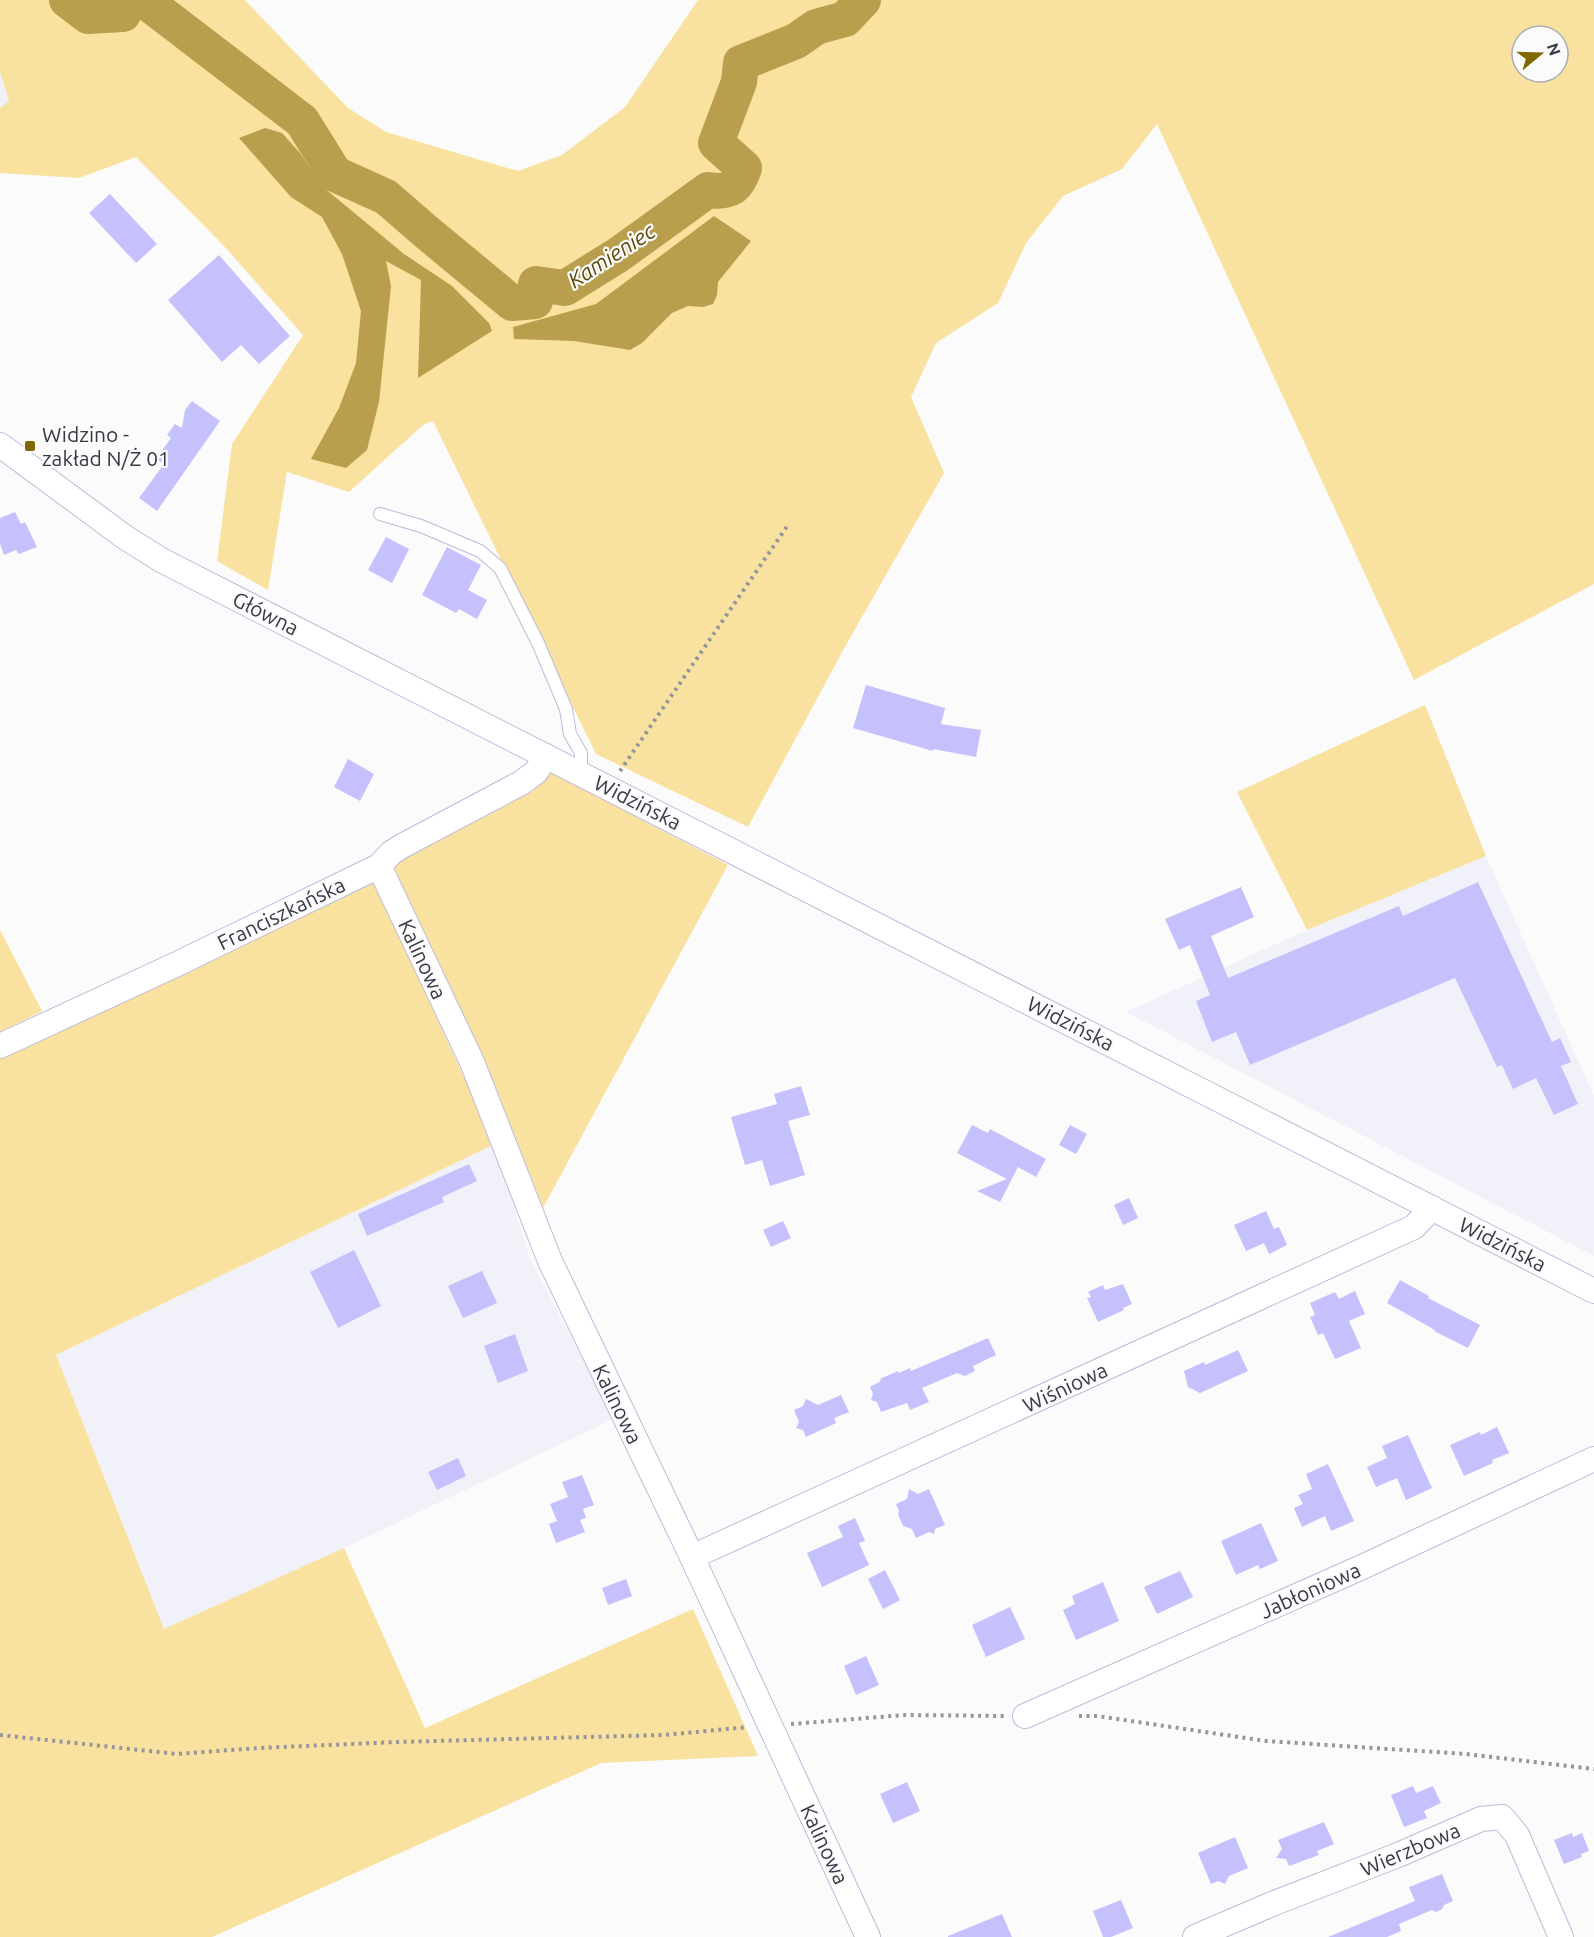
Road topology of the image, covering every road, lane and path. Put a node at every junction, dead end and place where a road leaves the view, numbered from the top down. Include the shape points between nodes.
1 (0, 445) edge
2 (380, 514) dead end
3 (788, 525) dead end
4 (546, 756) junction
5 (581, 773) junction
6 (610, 787) junction
7 (379, 866) junction
8 (0, 1046) edge
9 (1432, 1208) junction
10 (1594, 1291) edge
11 (1594, 1459) edge
12 (692, 1557) junction
13 (1025, 1716) dead end
14 (868, 1937) edge
15 (1195, 1937) edge
16 (1561, 1937) edge

1 - 4 street, Główna via 163,561
2 - 5 lane via 480,551 500,568 566,710 570,734 581,753
3 - 6 path
4 - 5 street, Widzińska
4 - 7 street, Franciszkańska via 536,772 521,783 402,846
5 - 6 street, Widzińska
6 - 9 street, Widzińska
7 - 8 street, Franciszkańska
7 - 12 street, Kalinowa via 472,1062 550,1261
9 - 10 street, Widzińska
9 - 12 street, Wiśniowa via 1414,1227
11 - 13 street, Jabłoniowa
12 - 14 street, Kalinowa
15 - 16 street, Wierzbowa via 1481,1819 1502,1817 1517,1835

